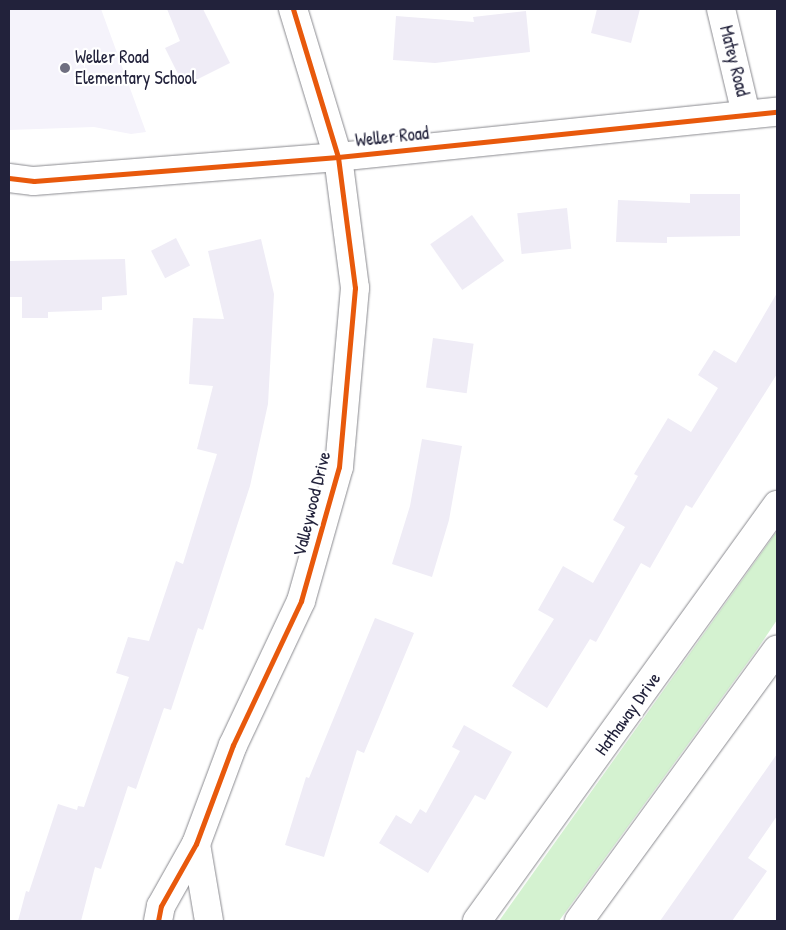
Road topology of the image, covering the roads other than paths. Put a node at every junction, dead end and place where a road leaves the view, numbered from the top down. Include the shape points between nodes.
1 (293, 9) edge
2 (721, 9) edge
3 (777, 112) edge
4 (746, 114) junction
5 (338, 157) junction
6 (9, 178) edge
7 (777, 505) edge
8 (777, 649) edge
9 (196, 844) junction
10 (158, 921) edge
11 (209, 921) edge
12 (477, 921) edge
13 (579, 921) edge

1 - 5 street, Valleywood Drive
2 - 4 street, Matey Road
3 - 4 street, Weller Road
4 - 5 street, Weller Road
5 - 6 street, Weller Road via 34,181
5 - 9 street, Valleywood Drive via 355,288 339,467 301,601 233,745
7 - 12 street, Hathaway Drive
8 - 13 street
9 - 10 street, Valleywood Drive via 161,906
9 - 11 street

